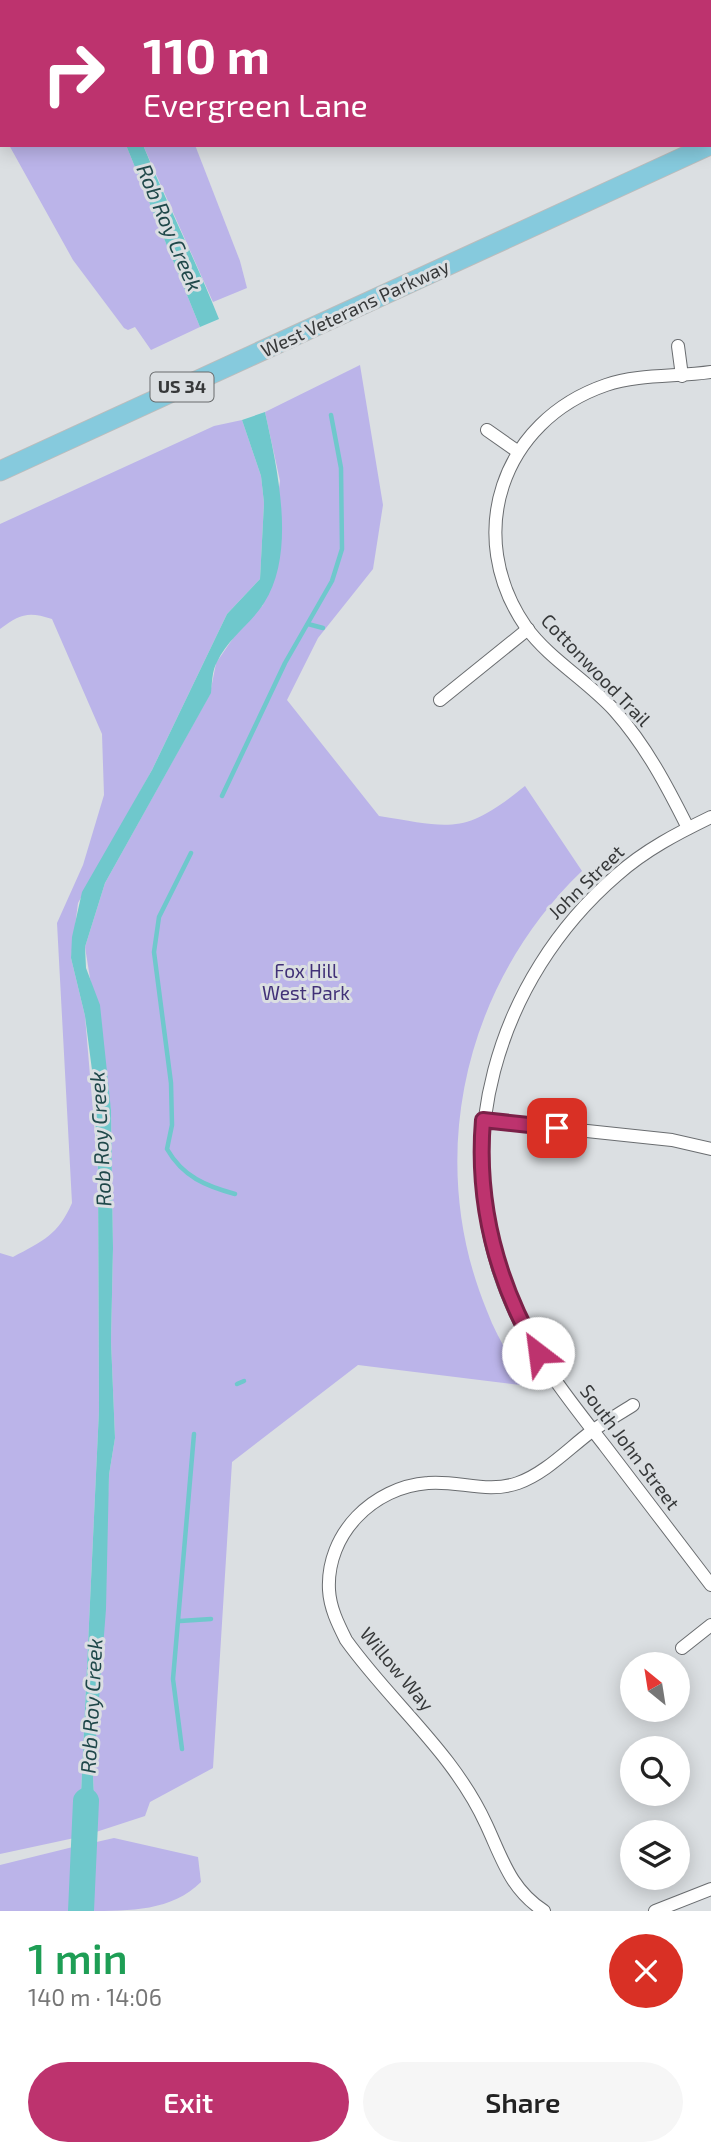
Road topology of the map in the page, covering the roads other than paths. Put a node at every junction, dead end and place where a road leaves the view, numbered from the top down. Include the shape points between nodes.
1 (707, 147) edge
2 (678, 346) dead end
3 (711, 372) edge
4 (682, 376) junction
5 (487, 430) dead end
6 (517, 451) junction
7 (0, 471) edge
8 (528, 629) junction
9 (440, 699) dead end
10 (711, 817) edge
11 (688, 828) junction
12 (536, 968) joint
13 (483, 1120) junction
14 (711, 1149) edge
15 (633, 1405) dead end
16 (593, 1431) junction
17 (711, 1585) edge
18 (711, 1625) edge
19 (682, 1648) dead end
20 (711, 1889) edge
21 (544, 1911) edge
22 (655, 1911) edge

1 - 7 main road, West Veterans Parkway / US 34
2 - 4 street
3 - 4 street, Cottonwood Trail
4 - 6 street, Cottonwood Trail via 608,384 584,394 544,421
5 - 6 street
6 - 8 street, Cottonwood Trail via 498,501 496,551 509,594
8 - 9 street
8 - 11 street, Cottonwood Trail via 614,710 636,737
10 - 11 street, John Street
11 - 12 street, John Street via 617,874 559,934
12 - 13 street, South John Street via 505,1033
13 - 14 street via 672,1140
13 - 16 street, South John Street via 483,1197 501,1278 538,1353
15 - 16 street
16 - 17 street, South John Street
16 - 21 street, Willow Way via 516,1484 485,1488 428,1483 397,1489 374,1501 353,1520 330,1569 334,1617 346,1640 452,1767 478,1808 507,1874 520,1892
18 - 19 street
20 - 22 street

